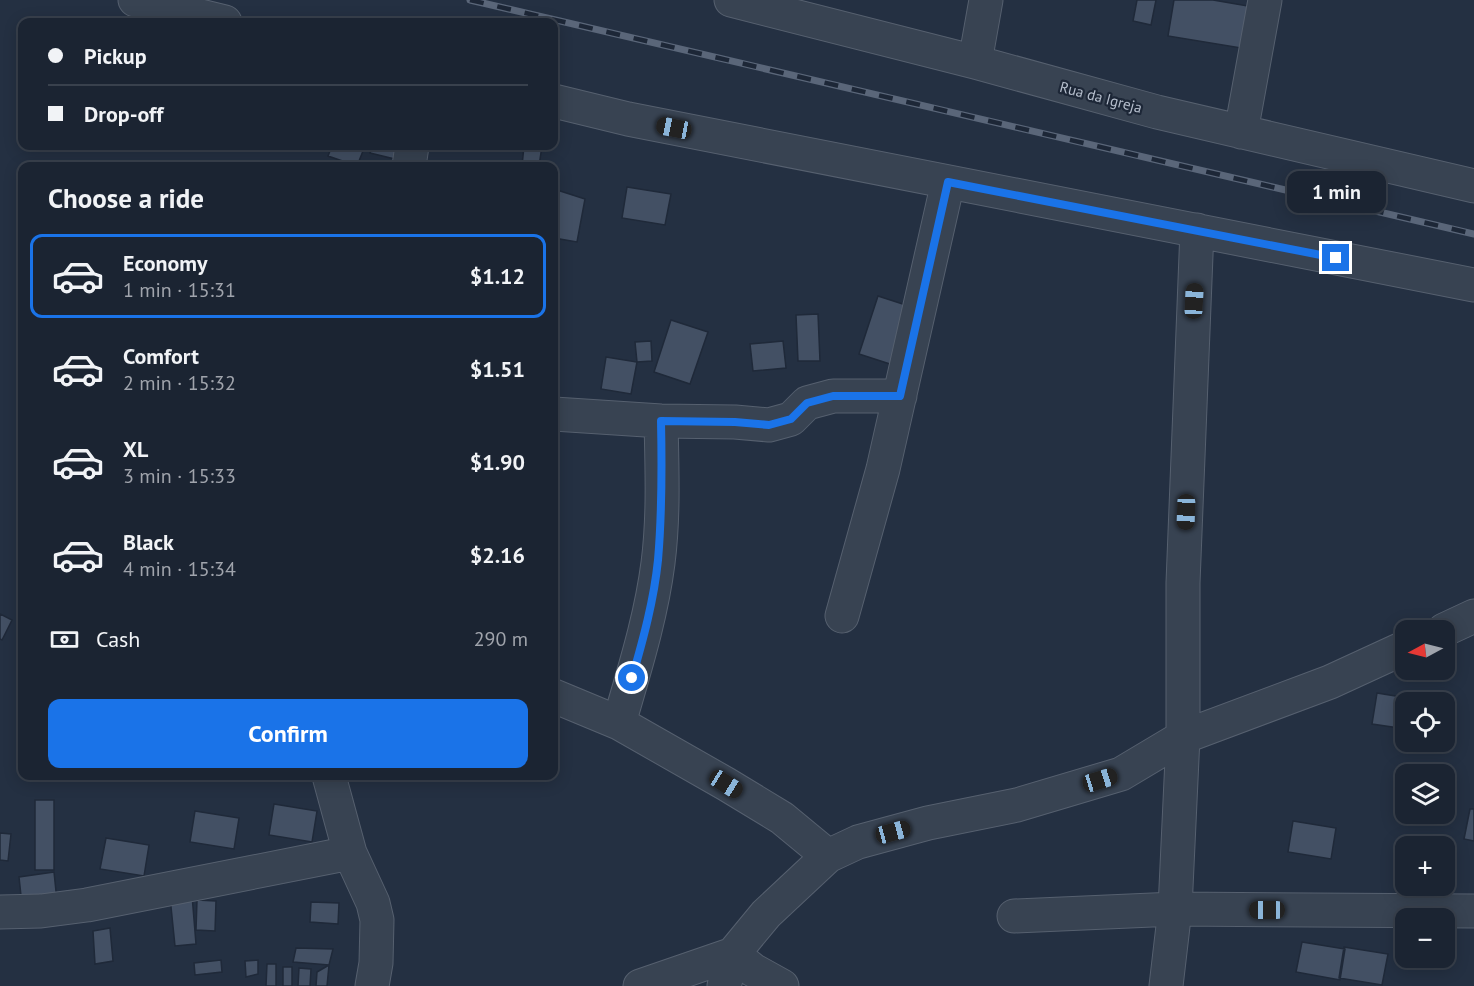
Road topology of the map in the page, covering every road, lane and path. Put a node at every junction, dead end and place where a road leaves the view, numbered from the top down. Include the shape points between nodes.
1 (135, 0) edge
2 (731, 0) edge
3 (986, 0) edge
4 (1265, 0) edge
5 (209, 18) edge
6 (975, 62) junction
7 (558, 102) edge
8 (1241, 132) junction
9 (948, 182) junction
10 (1474, 186) edge
11 (1197, 230) junction
12 (1474, 285) edge
13 (900, 396) junction
14 (558, 414) edge
15 (661, 421) junction
16 (842, 616) dead end
17 (1474, 616) edge
18 (1455, 625) edge
19 (1395, 652) edge
20 (558, 698) edge
21 (619, 723) junction
22 (1183, 737) junction
23 (330, 780) edge
24 (350, 853) junction
25 (828, 856) junction
26 (1175, 909) junction
27 (1474, 911) edge
28 (0, 912) edge
29 (1014, 916) dead end
30 (733, 954) junction
31 (372, 986) edge
32 (640, 986) edge
33 (724, 986) edge
34 (782, 986) edge
35 (1166, 986) edge

1 - 5 street
2 - 6 street, Rua da Igreja
3 - 6 street
4 - 8 street
6 - 8 street, Rua da Igreja
7 - 9 street
8 - 10 street, Rua da Igreja
9 - 11 street
9 - 13 street
11 - 12 street
11 - 22 street via 1183,583
13 - 15 street via 833,396 807,403 791,419 769,425
13 - 16 street
14 - 15 street
15 - 21 street via 658,563 645,633
17 - 18 street
19 - 22 street via 1330,682
20 - 21 street
21 - 25 street via 782,818
22 - 25 street via 1121,774 1017,805 858,842
22 - 26 street
23 - 24 street
24 - 28 street via 87,905
24 - 31 street via 377,920
25 - 30 street via 766,914
26 - 27 street
26 - 29 street
26 - 35 street
30 - 32 street
30 - 33 street
30 - 34 street

